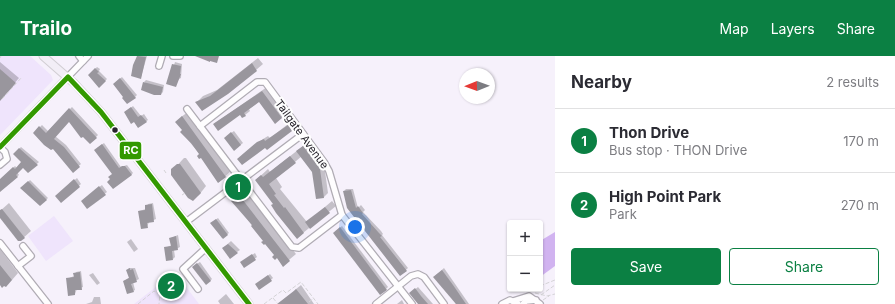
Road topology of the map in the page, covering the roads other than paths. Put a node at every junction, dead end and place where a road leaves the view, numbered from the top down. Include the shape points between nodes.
1 (43, 56) edge
2 (79, 56) edge
3 (88, 56) edge
4 (162, 56) edge
5 (173, 56) edge
6 (180, 56) edge
7 (83, 61) junction
8 (159, 66) dead end
9 (68, 77) junction
10 (187, 109) dead end
11 (200, 126) junction
12 (303, 134) junction
13 (0, 147) edge
14 (0, 165) edge
15 (241, 181) junction
16 (342, 215) junction
17 (186, 222) junction
18 (0, 243) edge
19 (23, 246) dead end
20 (206, 248) junction
21 (18, 266) junction
22 (198, 289) dead end
23 (399, 289) junction
24 (539, 300) edge
25 (515, 302) edge
26 (48, 304) edge
27 (249, 304) edge
28 (376, 304) edge
29 (407, 304) edge
30 (412, 304) edge
31 (444, 304) edge
32 (502, 304) edge
33 (523, 304) edge

1 - 9 main road
2 - 7 street
3 - 7 street
4 - 8 street
5 - 6 street
7 - 9 street
9 - 13 street
9 - 17 main road via 102,112
10 - 11 street
11 - 12 street, Tailgate Avenue via 257,82 265,82
11 - 15 street
12 - 15 street
12 - 16 street, Tailgate Avenue via 329,171
13 - 14 street via 7,159
15 - 16 street via 292,247 299,248
15 - 17 street
16 - 23 street, Tailgate Avenue
17 - 20 main road
18 - 21 street
19 - 21 street via 31,256
20 - 22 street via 183,269
20 - 27 main road
21 - 26 street
23 - 28 street
23 - 29 street, Tailgate Avenue
23 - 30 street, Tailgate Avenue
23 - 31 street via 411,276 421,275
24 - 25 street via 527,296
24 - 33 street via 526,301
25 - 32 street via 507,301

